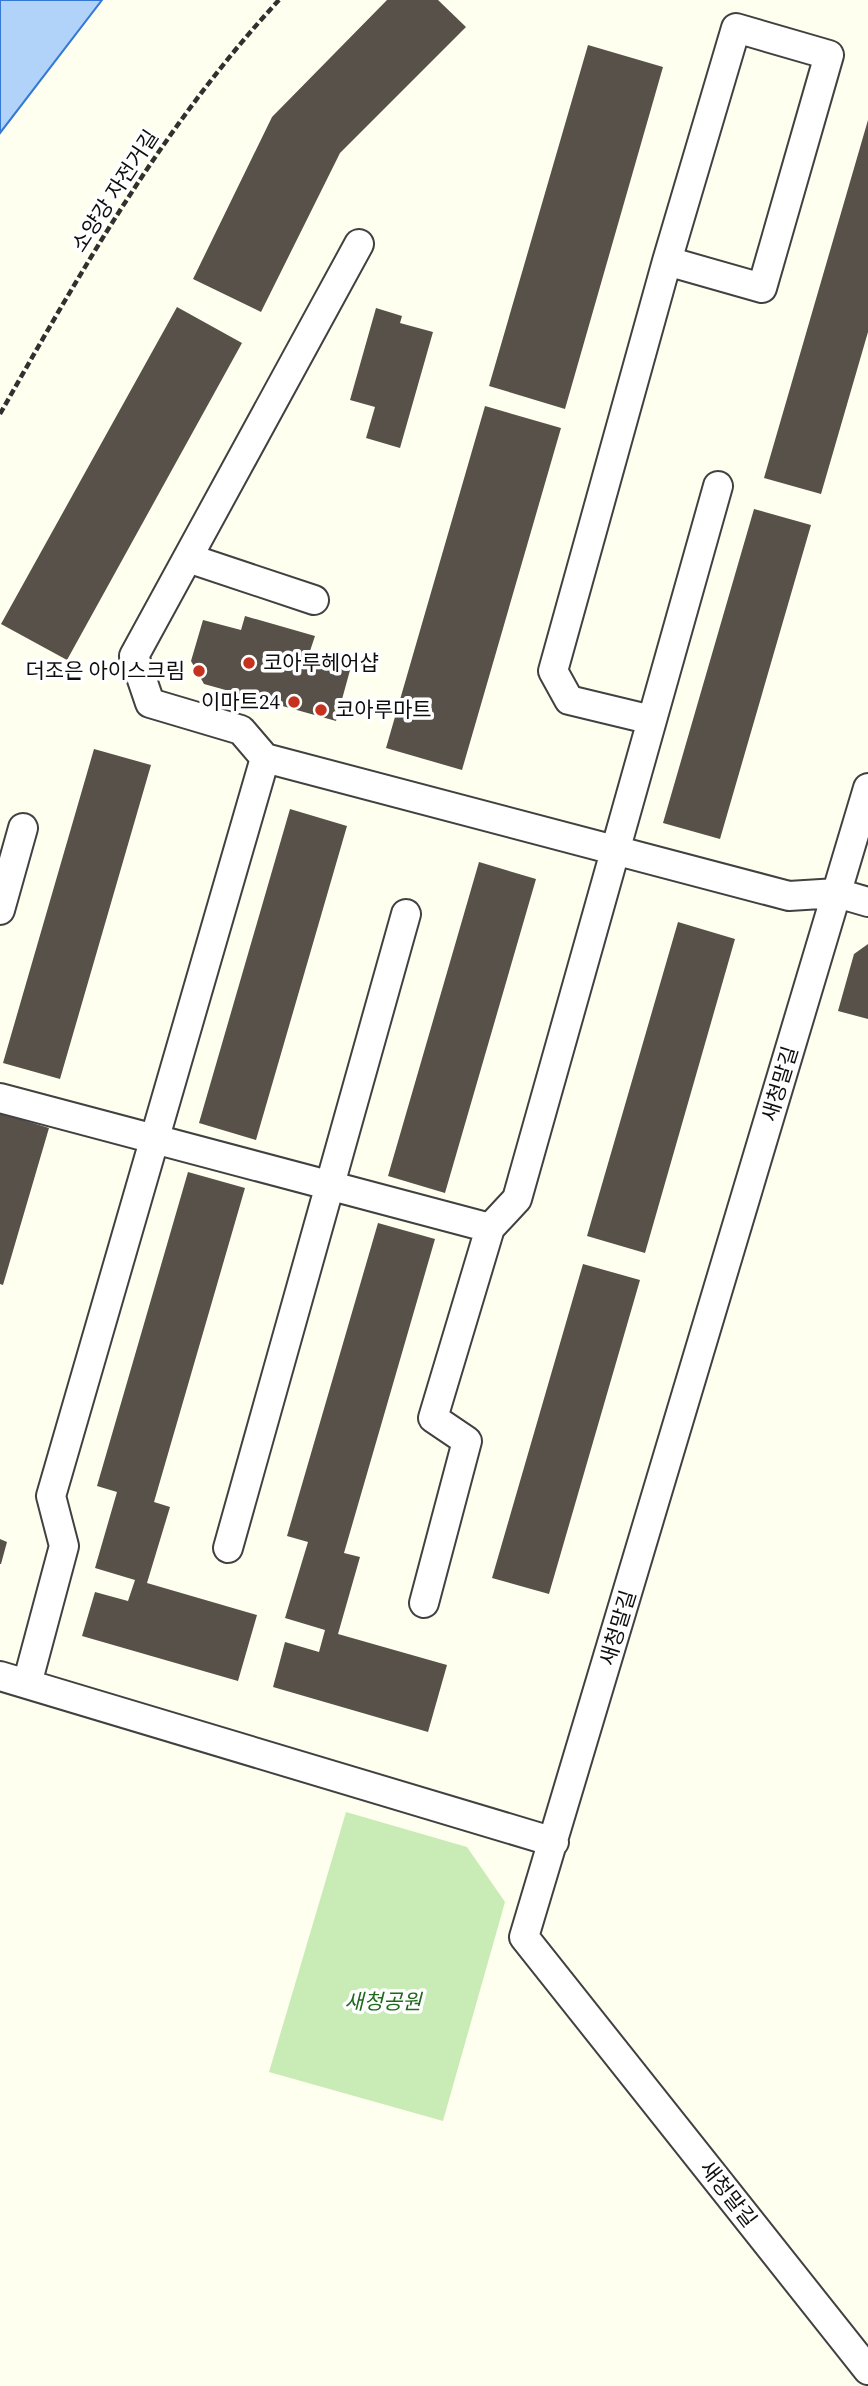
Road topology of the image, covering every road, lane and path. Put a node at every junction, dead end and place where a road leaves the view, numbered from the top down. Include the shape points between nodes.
1 (279, 0) edge
2 (359, 244) dead end
3 (667, 261) junction
4 (0, 414) edge
5 (718, 486) dead end
6 (188, 558) junction
7 (314, 600) dead end
8 (652, 720) junction
9 (265, 758) junction
10 (868, 788) edge
11 (23, 828) dead end
12 (615, 851) junction
13 (838, 893) junction
14 (868, 902) edge
15 (0, 910) edge
16 (406, 914) dead end
17 (0, 1098) edge
18 (155, 1139) junction
19 (330, 1186) junction
20 (490, 1228) junction
21 (228, 1548) dead end
22 (424, 1603) dead end
23 (13, 1680) edge
24 (554, 1842) junction
25 (868, 2370) edge

1 - 4 path, 소양강 자전거길 via 244,38 156,154 72,286
2 - 6 street
3 - 3 street via 736,28 829,55 762,288
3 - 8 street via 553,671 569,700
5 - 8 street
6 - 7 street
6 - 9 street via 134,656 150,703 240,730
8 - 12 street
9 - 12 street
9 - 18 street
10 - 13 street, 새청말길
11 - 15 street
12 - 13 street via 789,897
12 - 20 street via 517,1199
13 - 14 street
13 - 24 street, 새청말길
16 - 19 street
17 - 18 street
18 - 19 street
18 - 23 street via 51,1496 64,1546
19 - 20 street
19 - 21 street
20 - 22 street via 433,1418 467,1441
23 - 24 street
24 - 25 street, 새청말길 via 524,1937

